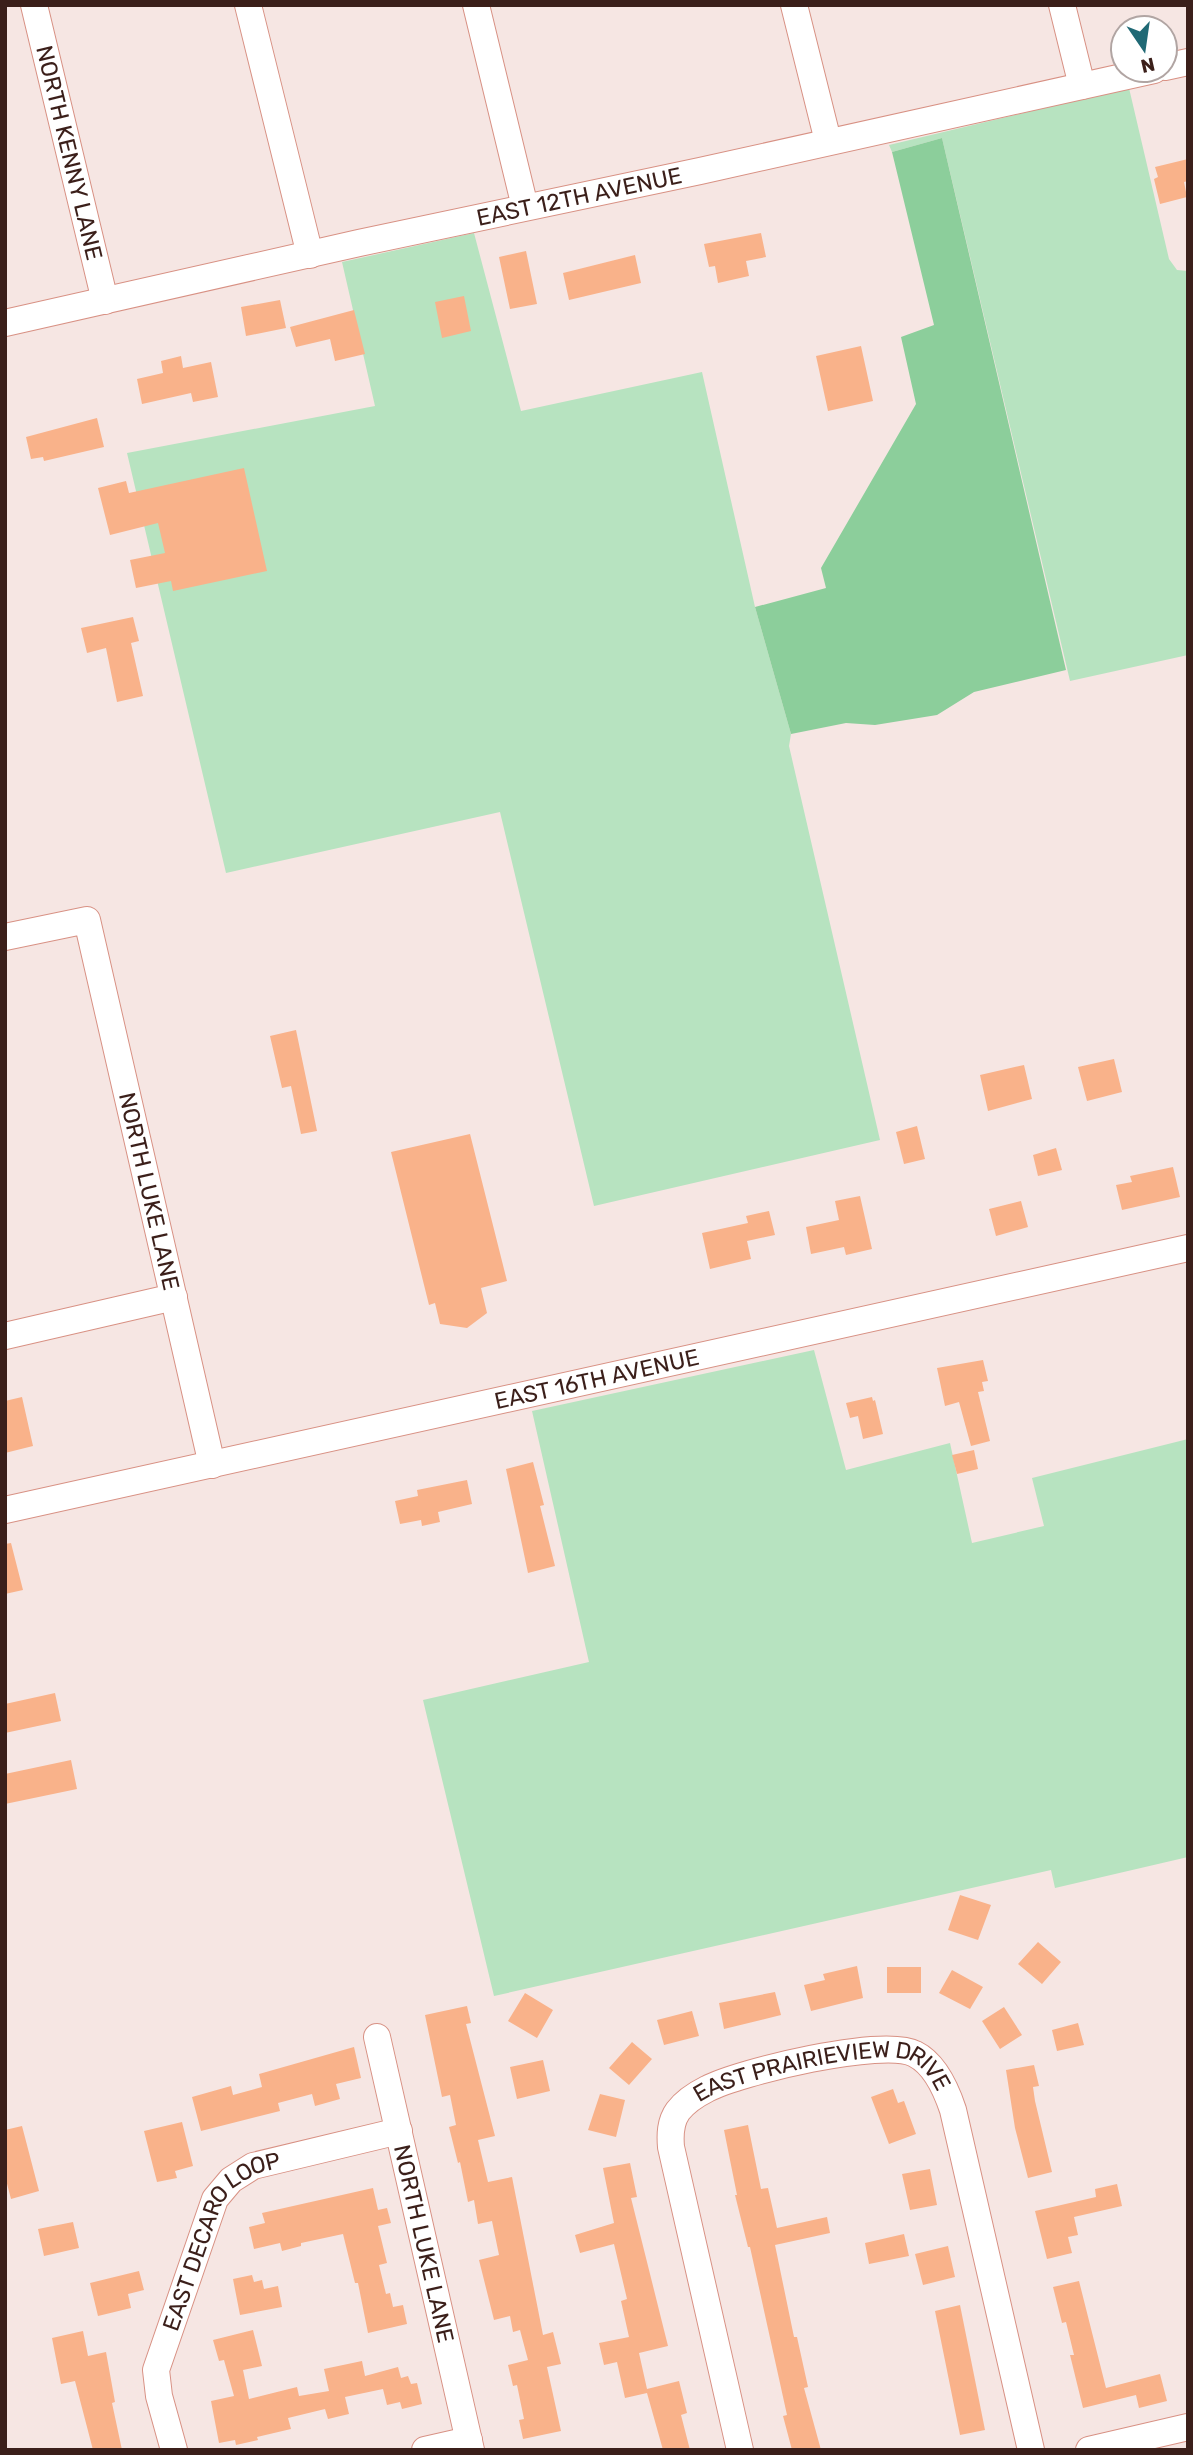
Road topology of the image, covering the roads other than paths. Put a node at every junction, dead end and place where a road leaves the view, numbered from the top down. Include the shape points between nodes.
1 (34, 5) edge
2 (248, 5) edge
3 (477, 5) edge
4 (794, 5) edge
5 (1062, 5) edge
6 (1109, 80) edge
7 (1082, 86) junction
8 (828, 141) junction
9 (525, 207) junction
10 (310, 255) junction
11 (105, 301) junction
12 (5, 323) edge
13 (5, 937) edge
14 (1188, 1248) edge
15 (174, 1297) junction
16 (5, 1336) edge
17 (212, 1465) junction
18 (5, 1510) edge
19 (377, 2037) dead end
20 (398, 2131) junction
21 (1188, 2427) edge
22 (470, 2445) edge
23 (174, 2450) edge
24 (425, 2450) edge
25 (740, 2450) edge
26 (1031, 2450) edge
27 (1089, 2450) edge

1 - 11 street, NORTH KENNY LANE
2 - 10 street
3 - 9 street
4 - 8 street
5 - 7 street
6 - 7 street, EAST 12TH AVENUE
7 - 8 street, EAST 12TH AVENUE
8 - 9 street, EAST 12TH AVENUE
9 - 10 street, EAST 12TH AVENUE
10 - 11 street, EAST 12TH AVENUE
11 - 12 street, EAST 12TH AVENUE
13 - 15 street, NORTH LUKE LANE via 87,920
14 - 17 street, EAST 16TH AVENUE
15 - 16 street
15 - 17 street, NORTH LUKE LANE
17 - 18 street, EAST 16TH AVENUE
19 - 20 street, NORTH LUKE LANE
20 - 22 street, NORTH LUKE LANE
20 - 23 street, EAST DECARO LOOP via 253,2166 231,2180 215,2199 156,2370
21 - 27 street
22 - 24 street
25 - 26 street, EAST PRAIRIEVIEW DRIVE via 671,2147 670,2129 676,2113 708,2088 768,2070 834,2054 900,2049 925,2061 947,2092 953,2110

